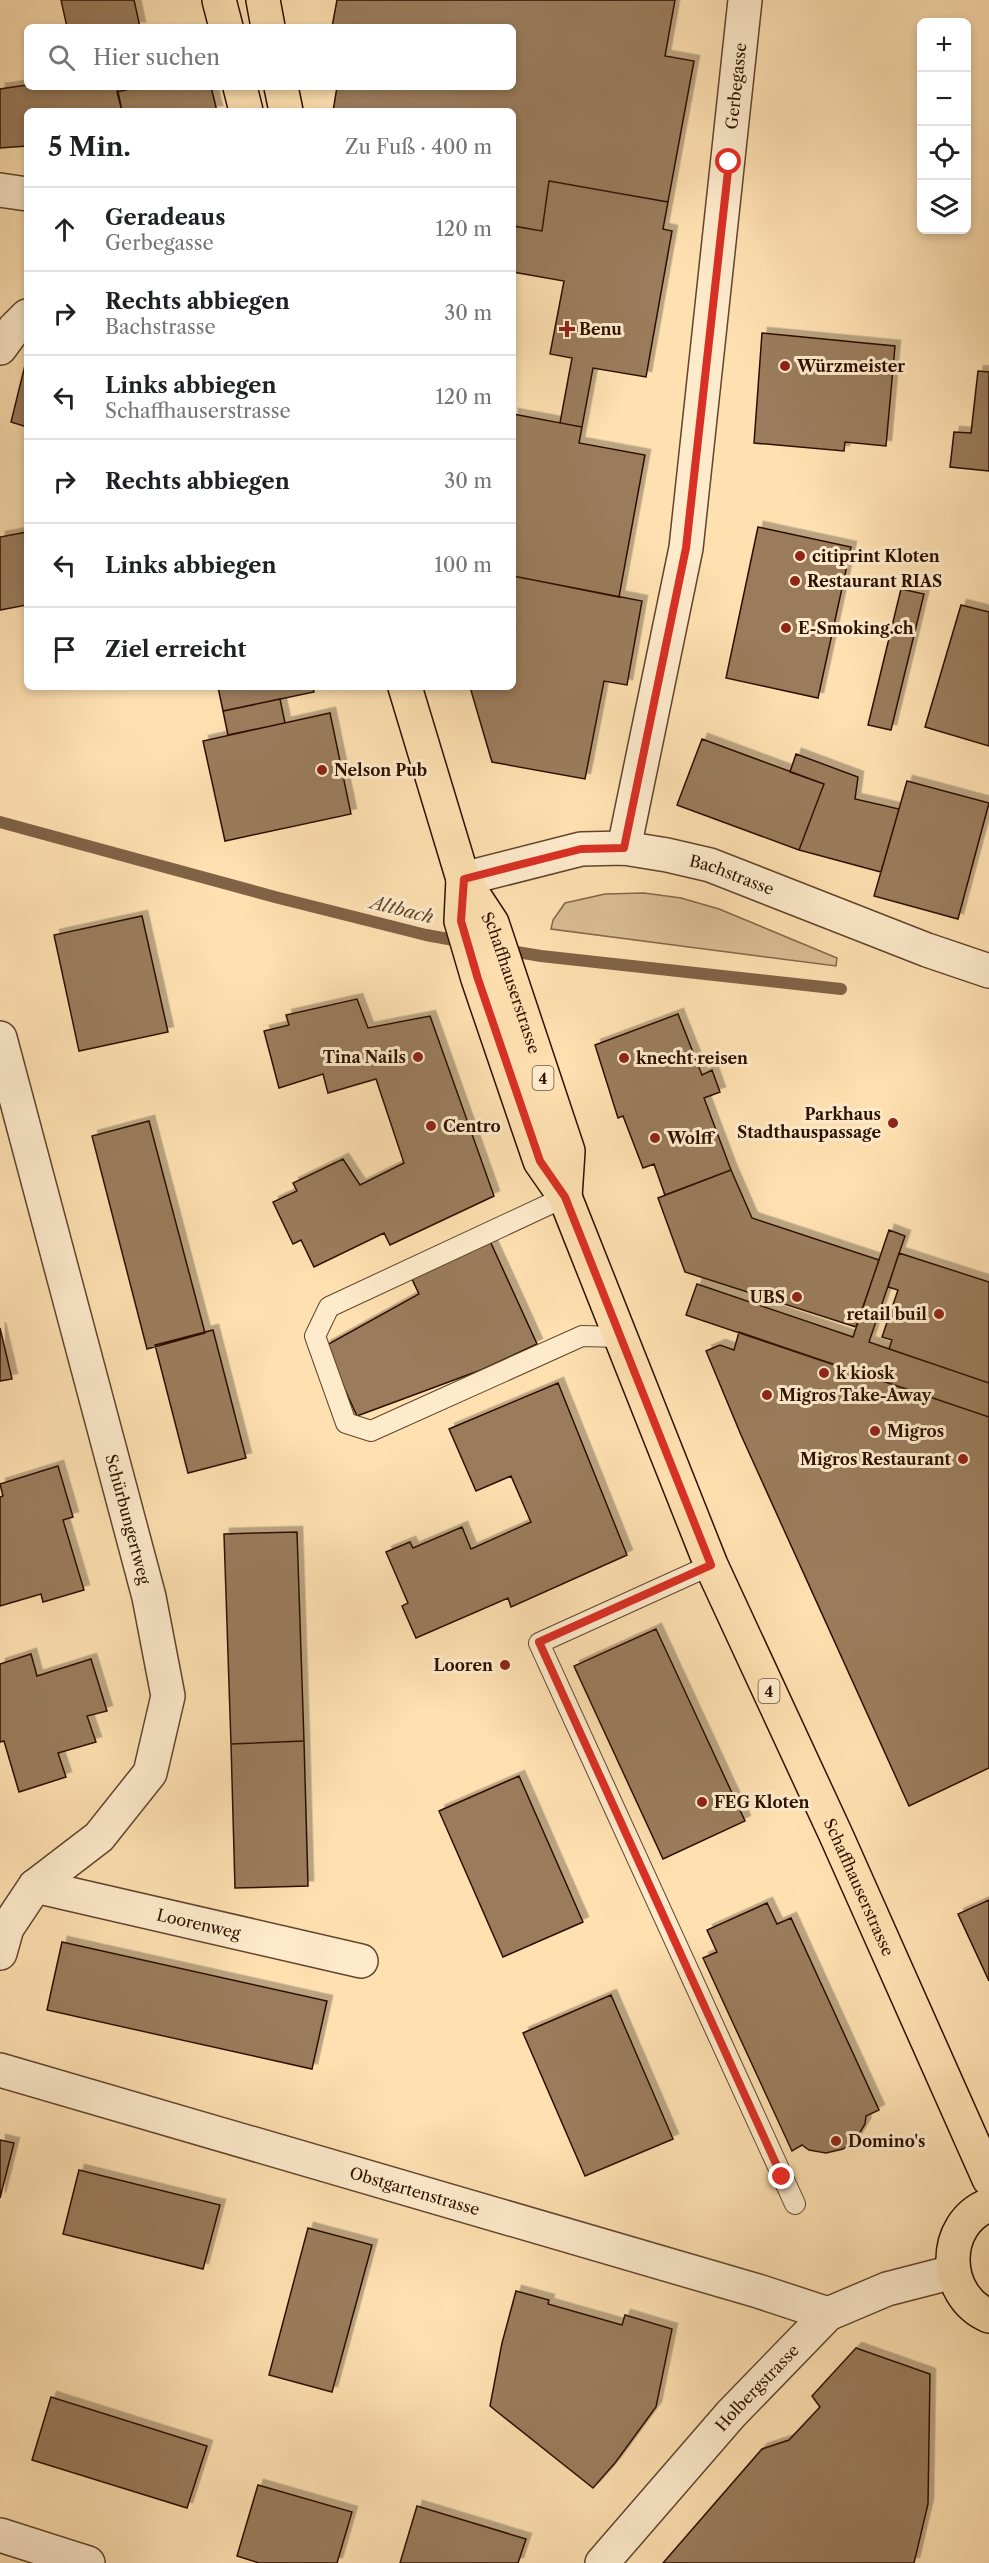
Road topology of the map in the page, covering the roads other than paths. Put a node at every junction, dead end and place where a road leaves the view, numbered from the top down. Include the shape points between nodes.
1 (219, 0) edge
2 (262, 0) edge
3 (746, 0) edge
4 (225, 24) edge
5 (267, 24) edge
6 (241, 90) edge
7 (282, 90) edge
8 (245, 108) edge
9 (285, 108) edge
10 (0, 190) edge
11 (24, 194) edge
12 (24, 319) edge
13 (0, 348) edge
14 (406, 690) edge
15 (624, 848) junction
16 (464, 879) junction
17 (477, 922) junction
18 (989, 971) edge
19 (0, 1038) edge
20 (565, 1197) junction
21 (620, 1337) junction
22 (711, 1565) junction
23 (35, 1886) junction
24 (0, 1953) edge
25 (361, 1961) dead end
26 (0, 2070) edge
27 (989, 2179) edge
28 (795, 2204) dead end
29 (989, 2205) edge
30 (953, 2272) junction
31 (828, 2314) junction
32 (989, 2316) edge
33 (0, 2535) edge
34 (88, 2563) edge
35 (602, 2563) edge

1 - 4 main road
2 - 5 main road
3 - 15 street, Gerbegasse via 686,548
6 - 8 main road
7 - 9 main road
10 - 11 street
12 - 13 street
14 - 16 main road, Schaffhauserstrasse / 4
15 - 16 street, Bachstrasse via 581,849
15 - 18 street, Bachstrasse via 710,865
16 - 17 main road, Schaffhauserstrasse / 4
17 - 20 main road, Schaffhauserstrasse / 4 via 504,961 568,1151
17 - 20 main road, Schaffhauserstrasse / 4 via 471,956 540,1161
19 - 23 street, Schürbungertweg via 149,1597 168,1696 150,1773 99,1837
20 - 21 main road, Schaffhauserstrasse / 4
20 - 21 lane via 329,1307 315,1336 346,1424 371,1431 582,1336
21 - 22 main road, Schaffhauserstrasse / 4
22 - 27 main road, Schaffhauserstrasse / 4
22 - 28 lane via 539,1642
23 - 24 street, Schürbungertweg via 7,1928
23 - 25 street, Loorenweg
26 - 31 street, Obstgartenstrasse via 758,2290
29 - 30 main road via 968,2220 957,2235
30 - 31 street, Holbergstrasse via 887,2289
30 - 32 main road via 968,2302
31 - 35 street, Holbergstrasse via 731,2414
33 - 34 street

